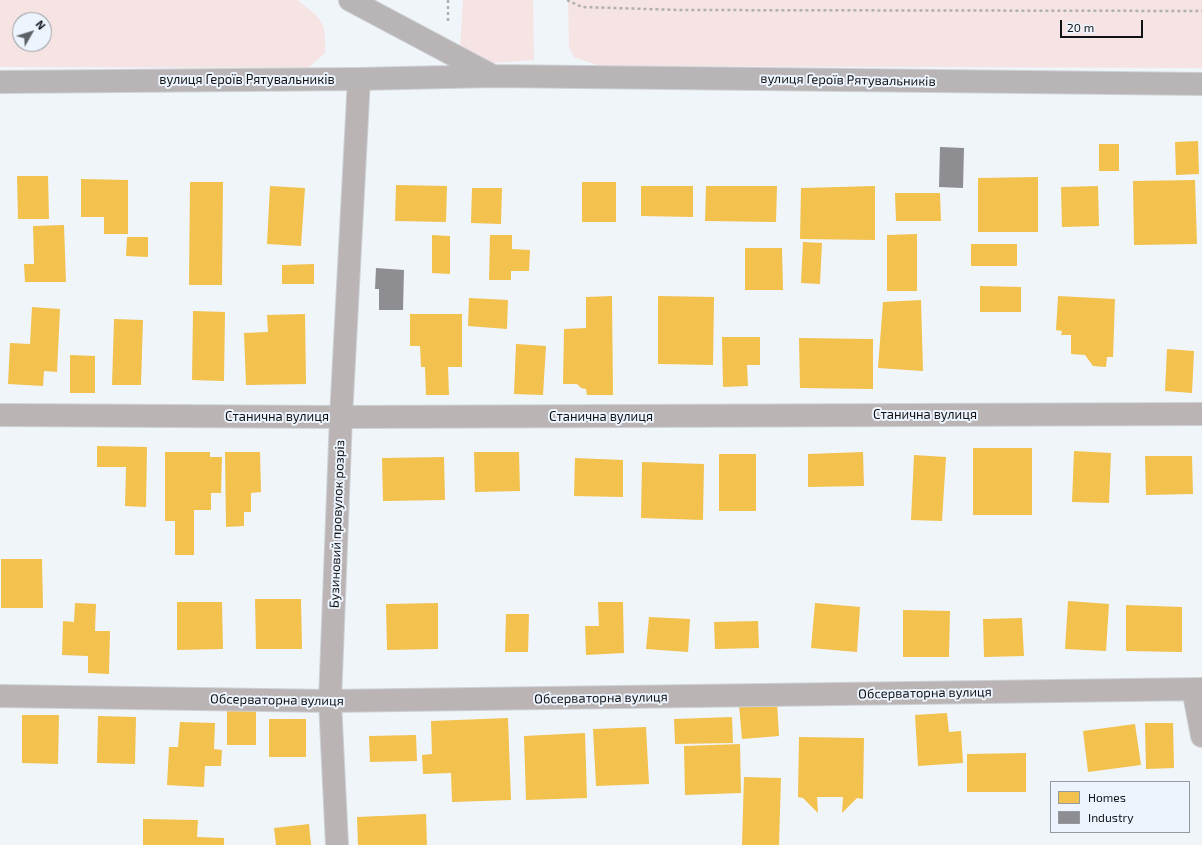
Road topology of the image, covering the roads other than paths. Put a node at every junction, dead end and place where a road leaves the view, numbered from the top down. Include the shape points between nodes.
1 (350, 0) edge
2 (494, 76) junction
3 (359, 79) junction
4 (0, 82) edge
5 (1202, 84) edge
6 (1202, 414) edge
7 (0, 415) edge
8 (341, 417) junction
9 (1197, 689) edge
10 (0, 696) edge
11 (330, 701) junction
12 (1202, 736) edge
13 (337, 845) edge

1 - 2 main road, вулиця Героїв Рятувальників
2 - 3 main road, вулиця Героїв Рятувальників
2 - 5 main road, вулиця Героїв Рятувальників
3 - 4 main road, вулиця Героїв Рятувальників
3 - 8 street, Бузиновий провулок розріз
6 - 8 street, Станична вулиця
7 - 8 street, Станична вулиця
8 - 11 street, Бузиновий провулок розріз
9 - 11 street, Обсерваторна вулиця
9 - 12 street
10 - 11 street, Обсерваторна вулиця
11 - 13 street, Бузиновий провулок розріз

